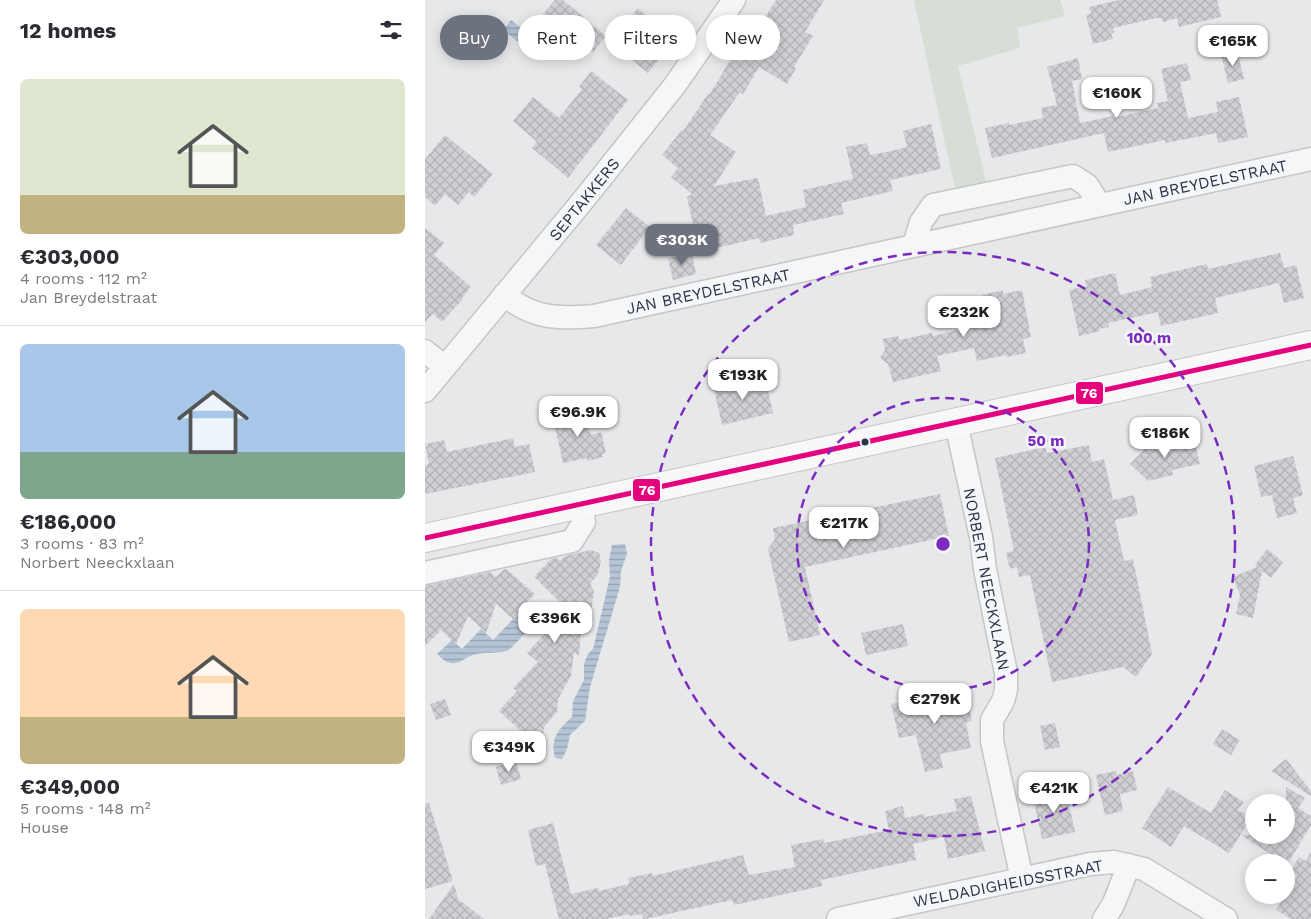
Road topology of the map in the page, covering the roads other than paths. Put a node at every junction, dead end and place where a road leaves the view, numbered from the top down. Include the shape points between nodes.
1 (733, 0) edge
2 (1311, 159) edge
3 (1099, 204) junction
4 (914, 246) junction
5 (504, 295) junction
6 (1311, 345) edge
7 (425, 351) edge
8 (445, 367) junction
9 (425, 391) edge
10 (956, 423) junction
11 (581, 504) junction
12 (425, 538) edge
13 (425, 574) edge
14 (1129, 865) junction
15 (1022, 879) junction
16 (838, 919) edge
17 (1104, 919) edge
18 (1225, 919) edge

1 - 5 street, SEPTAKKERS via 675,85
2 - 3 street, JAN BREYDELSTRAAT
3 - 4 street, JAN BREYDELSTRAAT
3 - 4 street via 1087,185 1073,176 933,205 921,222
4 - 5 street, JAN BREYDELSTRAAT via 594,316 564,318 535,313
5 - 8 street, SEPTAKKERS
6 - 10 main road
7 - 8 street
8 - 9 street, SEPTAKKERS
10 - 11 main road
10 - 15 street, NORBERT NEECKXLAAN via 1006,672 1003,701 992,720 992,740
11 - 12 main road
11 - 13 street via 584,522 572,541
14 - 15 street, WELDADIGHEIDSSTRAAT via 1114,862 1090,864
14 - 17 street
14 - 18 street, WELDADIGHEIDSSTRAAT via 1143,869
15 - 16 street, WELDADIGHEIDSSTRAAT

